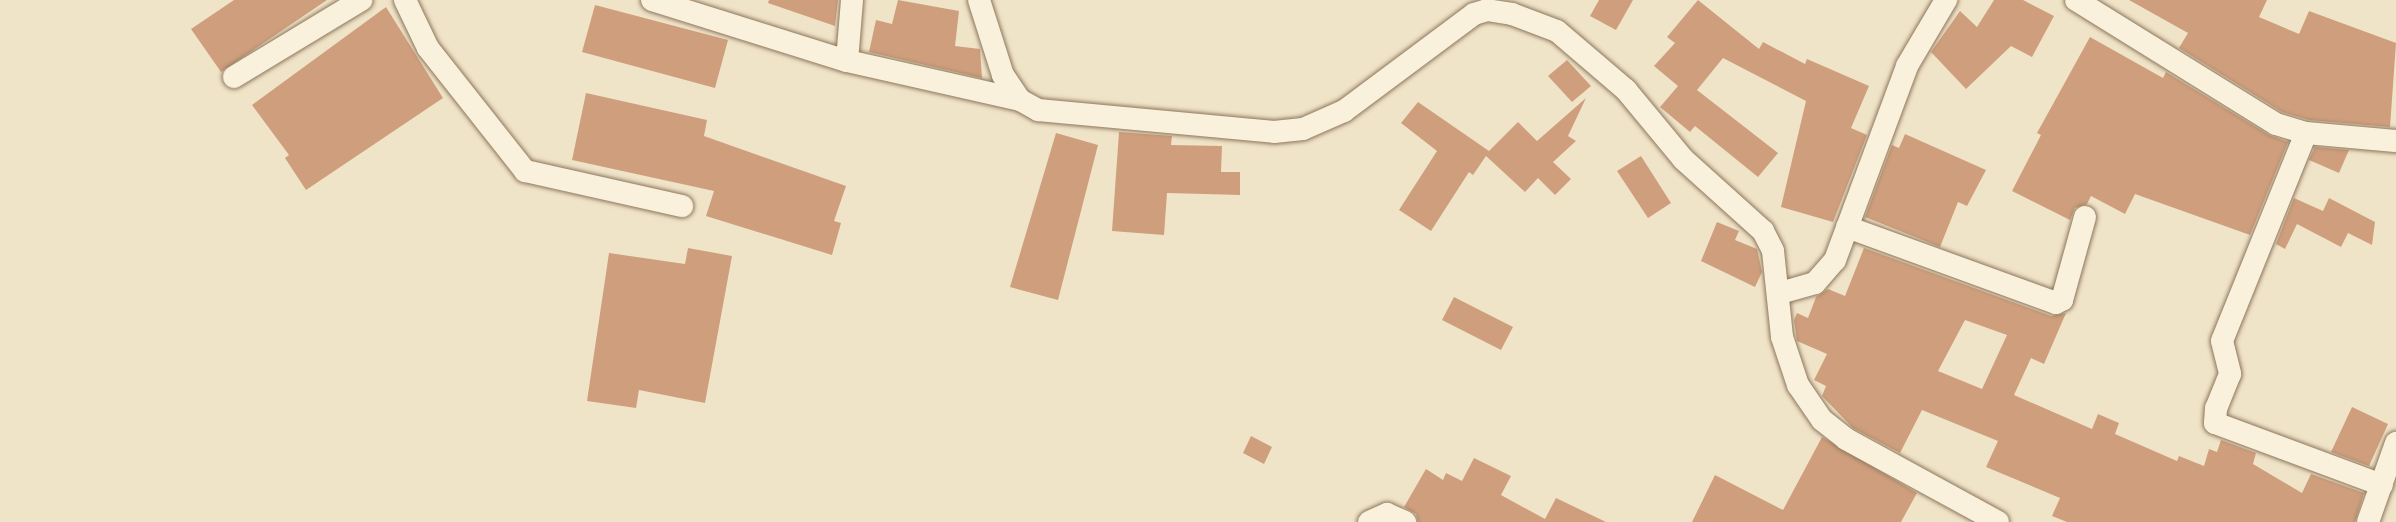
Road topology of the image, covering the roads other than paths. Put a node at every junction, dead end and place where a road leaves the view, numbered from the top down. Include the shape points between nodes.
1 (361, 0) edge
2 (405, 0) edge
3 (652, 0) edge
4 (852, 0) edge
5 (979, 0) edge
6 (1946, 0) edge
7 (2076, 0) edge
8 (847, 61) junction
9 (234, 77) dead end
10 (1020, 100) junction
11 (2306, 133) junction
12 (2396, 141) edge
13 (682, 206) dead end
14 (2085, 217) dead end
15 (1847, 227) junction
16 (1780, 293) junction
17 (2396, 443) edge
18 (2382, 485) junction
19 (1369, 522) edge
20 (1405, 522) edge
21 (1998, 522) edge
22 (2368, 522) edge

1 - 9 street
2 - 13 street via 428,48 525,171
3 - 8 street
4 - 8 street
5 - 10 street via 1003,75
6 - 15 street via 1907,66
7 - 11 street via 2276,124
8 - 10 street
10 - 16 street via 1063,115 1120,121 1274,132 1317,125 1344,111 1474,14 1495,11 1538,23 1591,57 1626,90 1683,159 1757,224 1773,250
11 - 12 street
11 - 18 street via 2222,341 2230,374 2216,408 2215,423
14 - 15 street via 2062,300 2056,303
15 - 16 street via 1824,275 1815,283
16 - 21 street via 1782,337 1797,385 1822,420 1846,439
17 - 18 street
18 - 22 street
19 - 20 street via 1387,514

